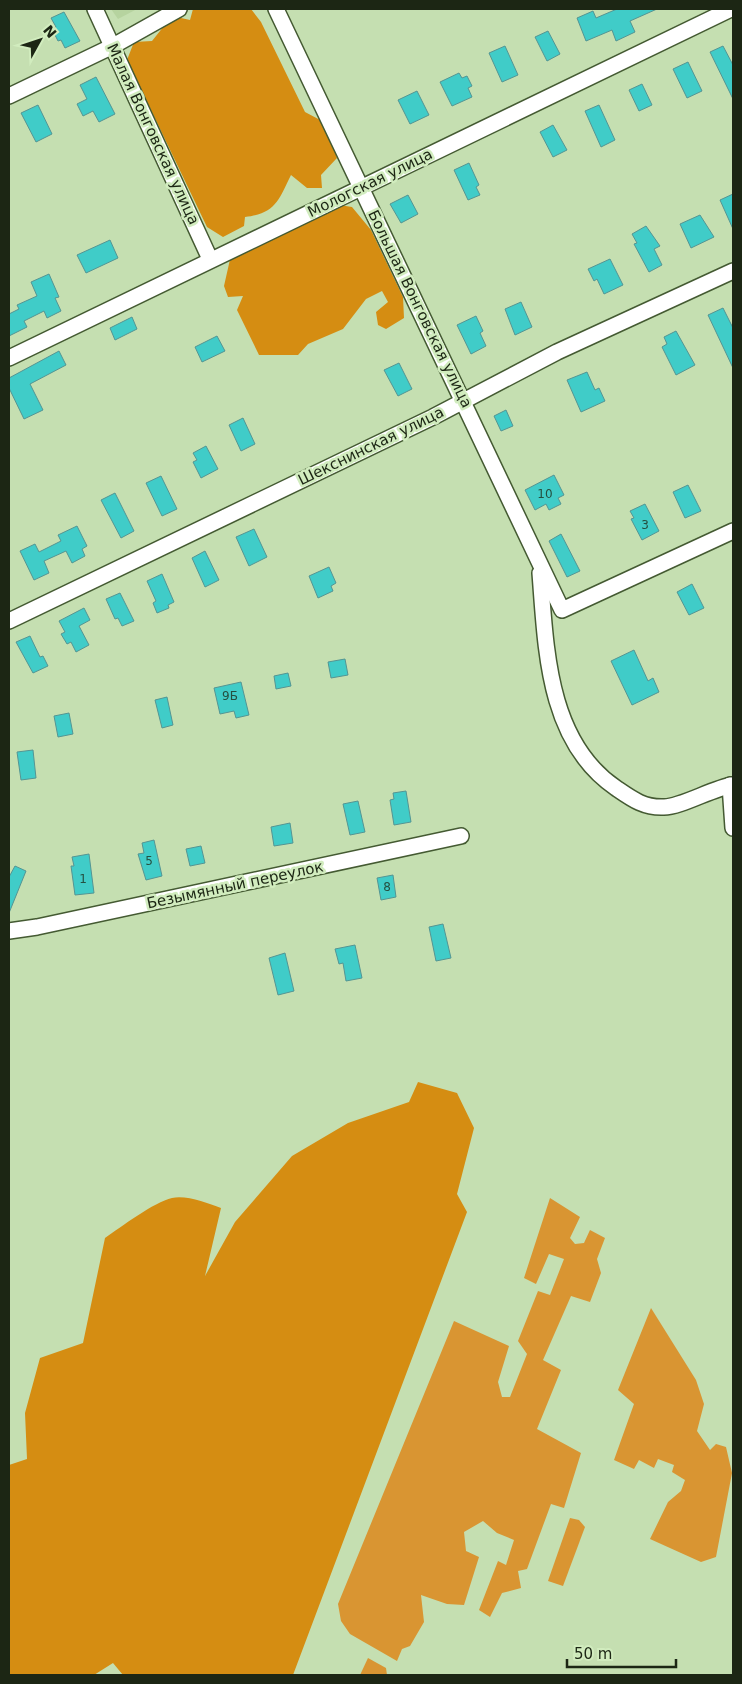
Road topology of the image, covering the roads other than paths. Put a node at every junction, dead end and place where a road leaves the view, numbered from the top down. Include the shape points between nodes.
1 (95, 9) edge
2 (179, 9) edge
3 (276, 9) edge
4 (731, 9) edge
5 (113, 46) junction
6 (9, 96) edge
7 (361, 187) junction
8 (210, 259) junction
9 (733, 271) edge
10 (9, 358) edge
11 (463, 400) junction
12 (733, 531) edge
13 (540, 563) junction
14 (9, 622) edge
15 (732, 785) edge
16 (733, 828) edge
17 (461, 836) dead end
18 (9, 931) edge

1 - 5 street, Малая Вонговская улица
2 - 5 street
3 - 7 street, Большая Вонговская улица
4 - 7 street, Мологская улица
5 - 6 street
5 - 8 street, Малая Вонговская улица
7 - 8 street, Мологская улица
7 - 11 street, Большая Вонговская улица
8 - 10 street, Мологская улица via 190,272
9 - 11 street, Шекснинская улица via 557,352
11 - 13 street, Большая Вонговская улица
11 - 14 street, Шекснинская улица
12 - 13 street, Большая Вонговская улица via 562,610
13 - 15 street via 546,660 564,723 587,762 606,781 640,805 666,807
15 - 16 street
17 - 18 street, Безымянный переулок

